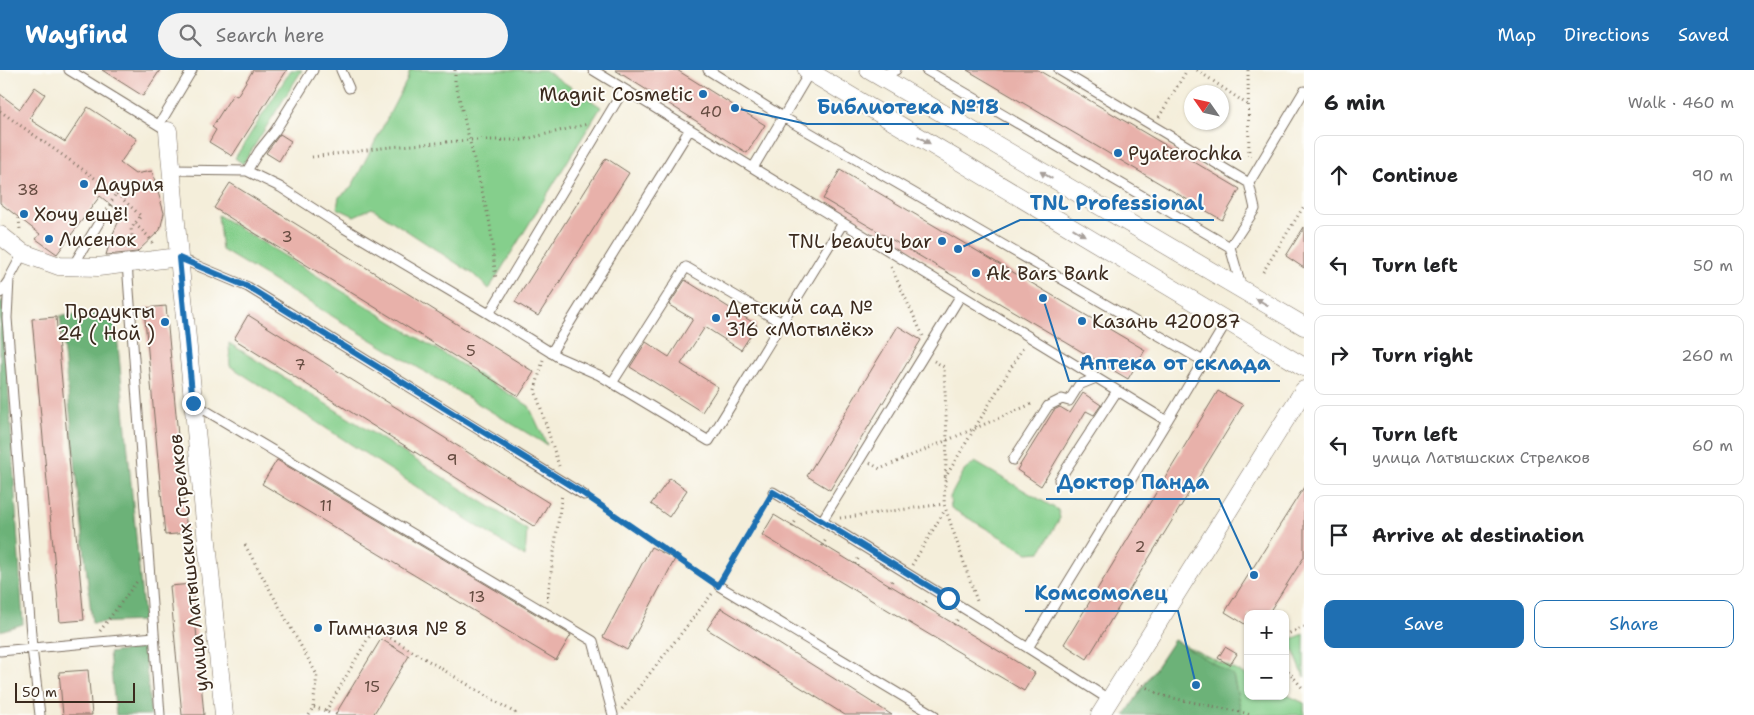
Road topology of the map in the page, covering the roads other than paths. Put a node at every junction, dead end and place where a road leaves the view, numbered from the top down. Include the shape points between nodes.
1 (69, 70) edge
2 (192, 70) edge
3 (313, 70) edge
4 (341, 70) edge
5 (592, 70) edge
6 (708, 70) edge
7 (896, 70) edge
8 (926, 70) edge
9 (1059, 70) edge
10 (810, 71) edge
11 (874, 73) edge
12 (349, 88) dead end
13 (624, 90) junction
14 (1304, 91) edge
15 (783, 117) junction
16 (164, 128) junction
17 (690, 129) junction
18 (753, 168) junction
19 (171, 170) junction
20 (247, 171) junction
21 (1249, 183) junction
22 (102, 219) road end
23 (843, 223) junction
24 (0, 235) edge
25 (1230, 247) junction
26 (23, 253) junction
27 (170, 258) junction
28 (126, 263) junction
29 (73, 266) junction
30 (10, 279) junction
31 (1243, 291) junction
32 (0, 293) edge
33 (961, 295) junction
34 (489, 314) junction
35 (1227, 321) junction
36 (782, 323) junction
37 (1304, 326) edge
38 (551, 353) junction
39 (1203, 361) junction
40 (1304, 367) edge
41 (1096, 378) junction
42 (612, 383) junction
43 (1117, 390) junction
44 (1304, 390) edge
45 (193, 403) junction
46 (1166, 421) junction
47 (1013, 460) dead end
48 (1059, 480) dead end
49 (773, 492) road end
50 (584, 494) road end
51 (822, 521) junction
52 (718, 586) road end
53 (154, 637) junction
54 (32, 648) junction
55 (1028, 648) junction
56 (0, 651) edge
57 (1110, 700) junction
58 (40, 715) edge
59 (160, 715) edge
60 (224, 715) edge
61 (615, 715) edge
62 (934, 715) edge
63 (1100, 715) edge

1 - 16 lane
2 - 16 lane
3 - 20 lane
4 - 12 lane
5 - 13 lane
6 - 15 lane
7 - 11 lane
8 - 25 lane
9 - 21 lane
10 - 15 lane
10 -> 35 street
31 -> 11 street
13 - 17 lane
13 - 34 lane
14 - 21 lane
15 - 18 lane
15 - 39 lane
16 - 19 street, улица Латышских Стрелков
17 - 18 lane
17 - 38 lane
18 - 23 lane
19 - 20 lane
19 - 27 street, улица Латышских Стрелков
20 - 34 lane via 280,187
21 - 25 lane via 1255,209
22 - 29 lane
23 - 33 lane
23 - 36 lane
24 - 26 street
25 - 31 lane
26 - 29 street via 59,266
26 - 30 lane
27 - 28 street
27 - 45 street, улица Латышских Стрелков
27 - 50 lane via 248,287
28 - 29 street
28 - 53 lane
30 - 32 lane
30 - 54 lane via 7,318
37 -> 31 street
33 - 41 lane
33 - 51 lane
34 - 38 lane
35 - 39 lane
35 - 40 street
36 - 42 lane via 686,267
36 - 42 lane via 709,442
38 - 42 lane
39 - 46 lane
41 - 43 lane
41 - 47 lane via 1078,385 1069,401 1062,399 1048,406
43 - 46 lane
43 - 48 lane
44 - 57 street
45 - 60 street, улица Латышских Стрелков
45 - 61 lane via 593,641
46 - 55 lane
49 - 51 lane
51 - 55 lane
52 - 62 lane
53 - 54 lane
53 - 59 lane
54 - 56 lane
54 - 58 lane
55 - 57 lane
57 - 63 street

